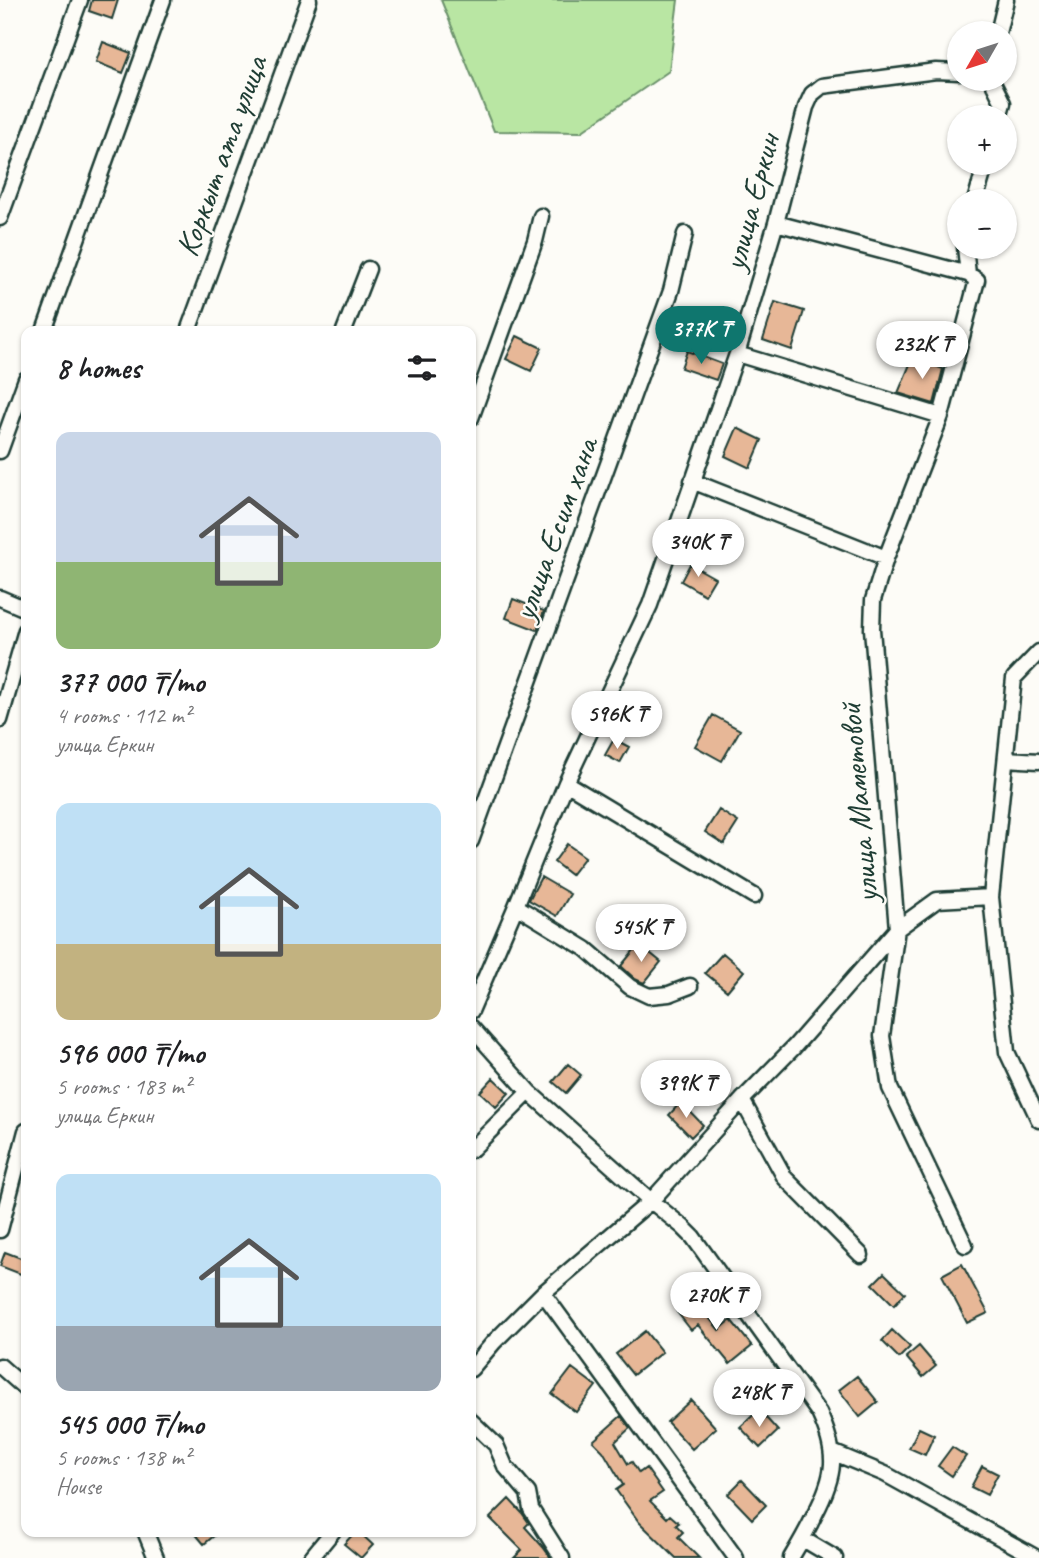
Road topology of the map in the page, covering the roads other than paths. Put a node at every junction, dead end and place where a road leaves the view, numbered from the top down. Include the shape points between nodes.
1 (80, 0) edge
2 (163, 0) edge
3 (309, 0) edge
4 (1006, 0) edge
5 (1001, 21) edge
6 (947, 71) edge
7 (541, 216) dead end
8 (0, 218) edge
9 (776, 223) junction
10 (685, 234) dead end
11 (966, 259) edge
12 (368, 269) dead end
13 (968, 274) junction
14 (46, 326) edge
15 (190, 326) edge
16 (346, 326) edge
17 (737, 354) junction
18 (21, 393) edge
19 (476, 404) edge
20 (941, 416) junction
21 (0, 451) edge
22 (692, 481) junction
23 (886, 558) junction
24 (0, 598) edge
25 (21, 607) edge
26 (21, 647) edge
27 (1039, 652) edge
28 (0, 720) edge
29 (1006, 759) junction
30 (1039, 761) edge
31 (566, 783) junction
32 (476, 827) edge
33 (754, 896) dead end
34 (991, 897) junction
35 (516, 906) junction
36 (897, 929) junction
37 (690, 986) dead end
38 (476, 999) edge
39 (476, 1033) edge
40 (529, 1091) junction
41 (742, 1100) junction
42 (1039, 1120) edge
43 (476, 1145) edge
44 (21, 1150) edge
45 (651, 1201) junction
46 (0, 1230) edge
47 (965, 1245) dead end
48 (861, 1255) dead end
49 (543, 1293) junction
50 (476, 1363) edge
51 (0, 1366) edge
52 (21, 1385) edge
53 (476, 1426) edge
54 (832, 1452) junction
55 (147, 1537) edge
56 (327, 1537) edge
57 (803, 1539) junction
58 (156, 1558) edge
59 (311, 1558) edge
60 (562, 1558) edge
61 (736, 1558) edge
62 (792, 1558) edge
63 (835, 1558) edge
64 (1037, 1558) edge

1 - 8 street
2 - 14 street
3 - 15 street, Коркыт ата улица
4 - 5 street
6 - 9 street, улица Еркин via 822,86 812,94
7 - 19 street
9 - 13 street
9 - 17 street, улица Еркин
10 - 32 street, улица Есим хана via 667,304
11 - 13 street
12 - 16 street
13 - 20 street, улица Маметовой via 977,280
17 - 20 street
17 - 22 street, улица Еркин
18 - 21 street
20 - 23 street, улица Маметовой
22 - 23 street
22 - 31 street, улица Еркин via 650,605
23 - 36 street, улица Маметовой via 873,600 872,629
24 - 25 street
26 - 28 street
27 - 29 street via 1014,678
29 - 30 street
29 - 34 street
31 - 33 street
31 - 35 street, улица Еркин
34 - 36 street via 937,900
34 - 42 street via 1007,1052
35 - 37 street via 586,949 630,987 649,996 669,995
35 - 38 street, улица Еркин
36 - 41 street, улица Маметовой
36 - 47 street via 881,1036 890,1088
39 - 40 street
40 - 43 street
40 - 45 street
41 - 45 street, улица Маметовой
41 - 48 street via 785,1178
44 - 46 street
45 - 49 street, улица Маметовой
45 - 54 street via 700,1246 819,1413
49 - 50 street, улица Маметовой
49 - 61 street
51 - 52 street
53 - 60 street via 496,1445 505,1466 528,1493 531,1509
54 - 57 street via 830,1481
54 - 64 street via 885,1474
55 - 58 street
56 - 59 street
57 - 62 street
57 - 63 street

